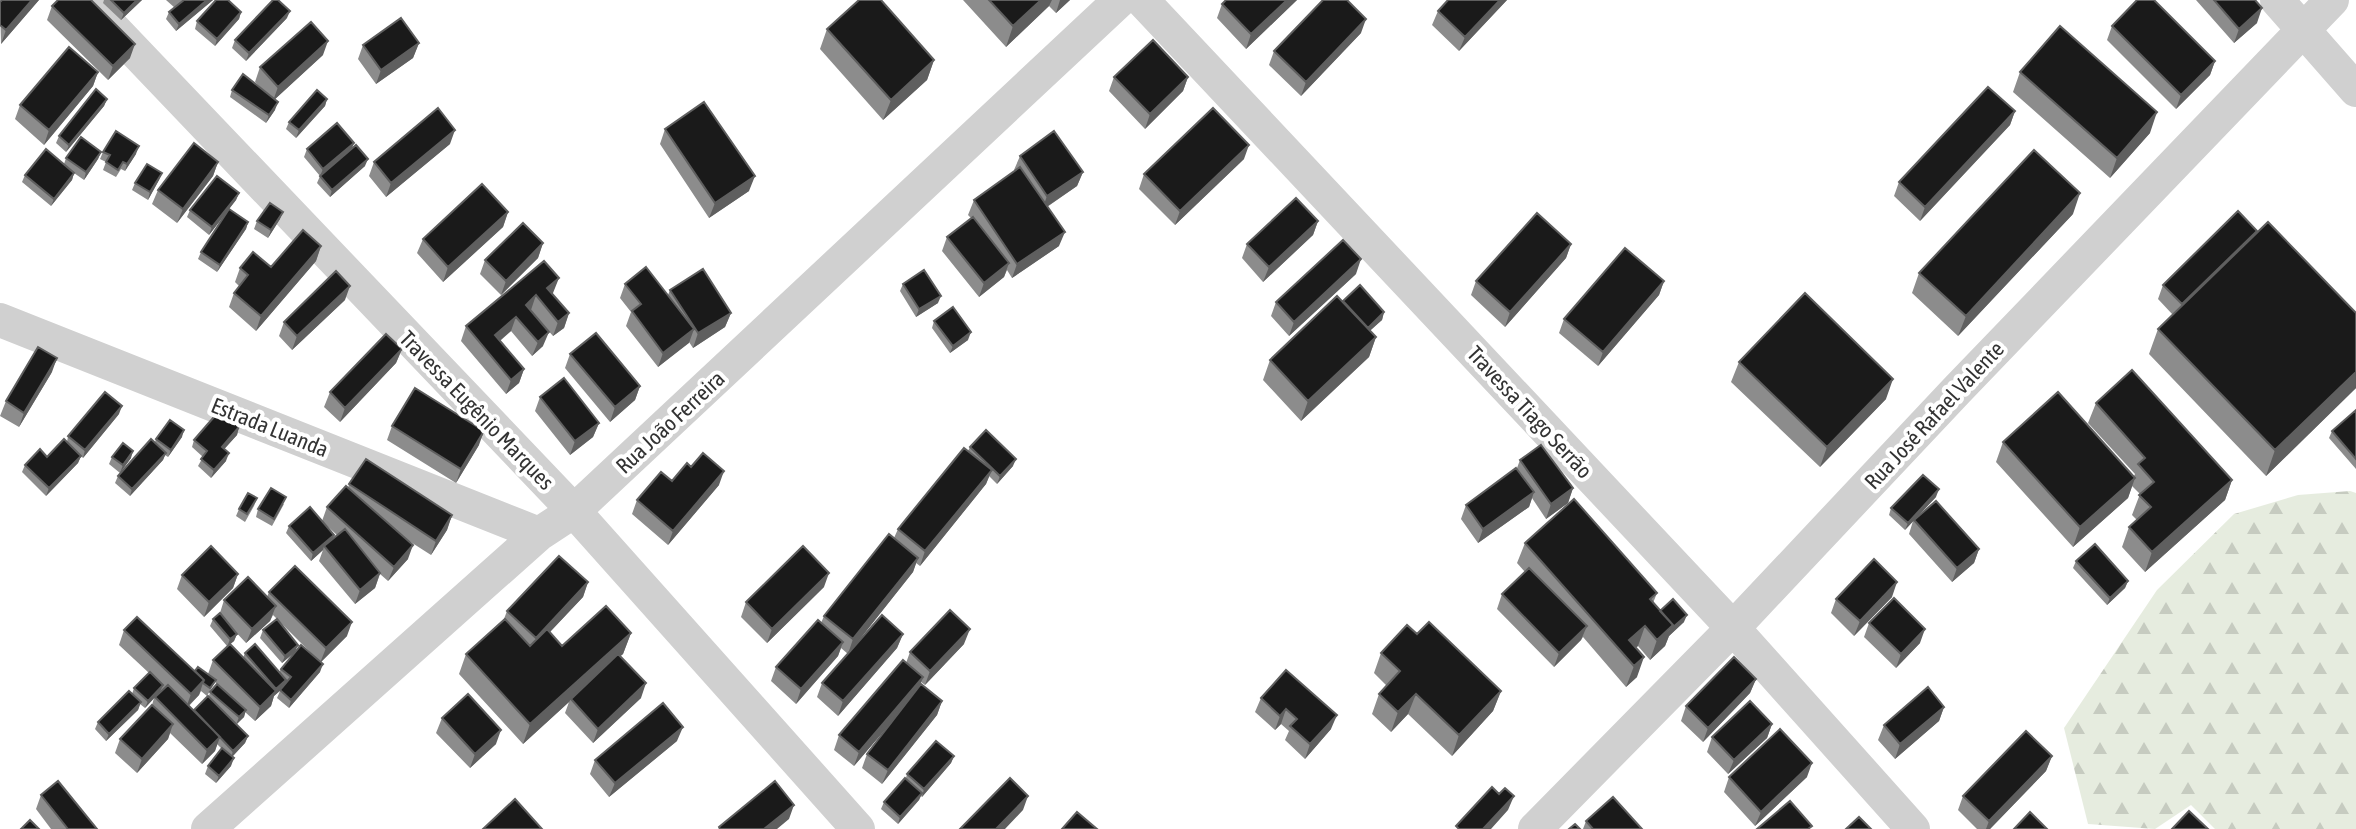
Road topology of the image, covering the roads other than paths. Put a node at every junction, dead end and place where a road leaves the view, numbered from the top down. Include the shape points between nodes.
1 (86, 0) edge
2 (1120, 0) edge
3 (1142, 0) edge
4 (2277, 0) edge
5 (2332, 0) edge
6 (2303, 30) junction
7 (2356, 90) edge
8 (0, 320) edge
9 (574, 511) junction
10 (539, 534) junction
11 (1733, 628) junction
12 (208, 829) edge
13 (858, 829) edge
14 (1535, 829) edge
15 (1913, 829) edge

1 - 9 street, Travessa Eugênio Marques
2 - 9 street, Rua João Ferreira
3 - 11 street, Travessa Tiago Serrão
4 - 6 street
5 - 6 street, Rua José Rafael Valente
6 - 7 street
6 - 11 street, Rua José Rafael Valente
8 - 10 street, Estrada Luanda
9 - 10 street, Rua João Ferreira
9 - 13 street, Travessa Eugênio Marques
10 - 12 street, Rua João Ferreira
11 - 14 street, Rua José Rafael Valente
11 - 15 street, Travessa Tiago Serrão

